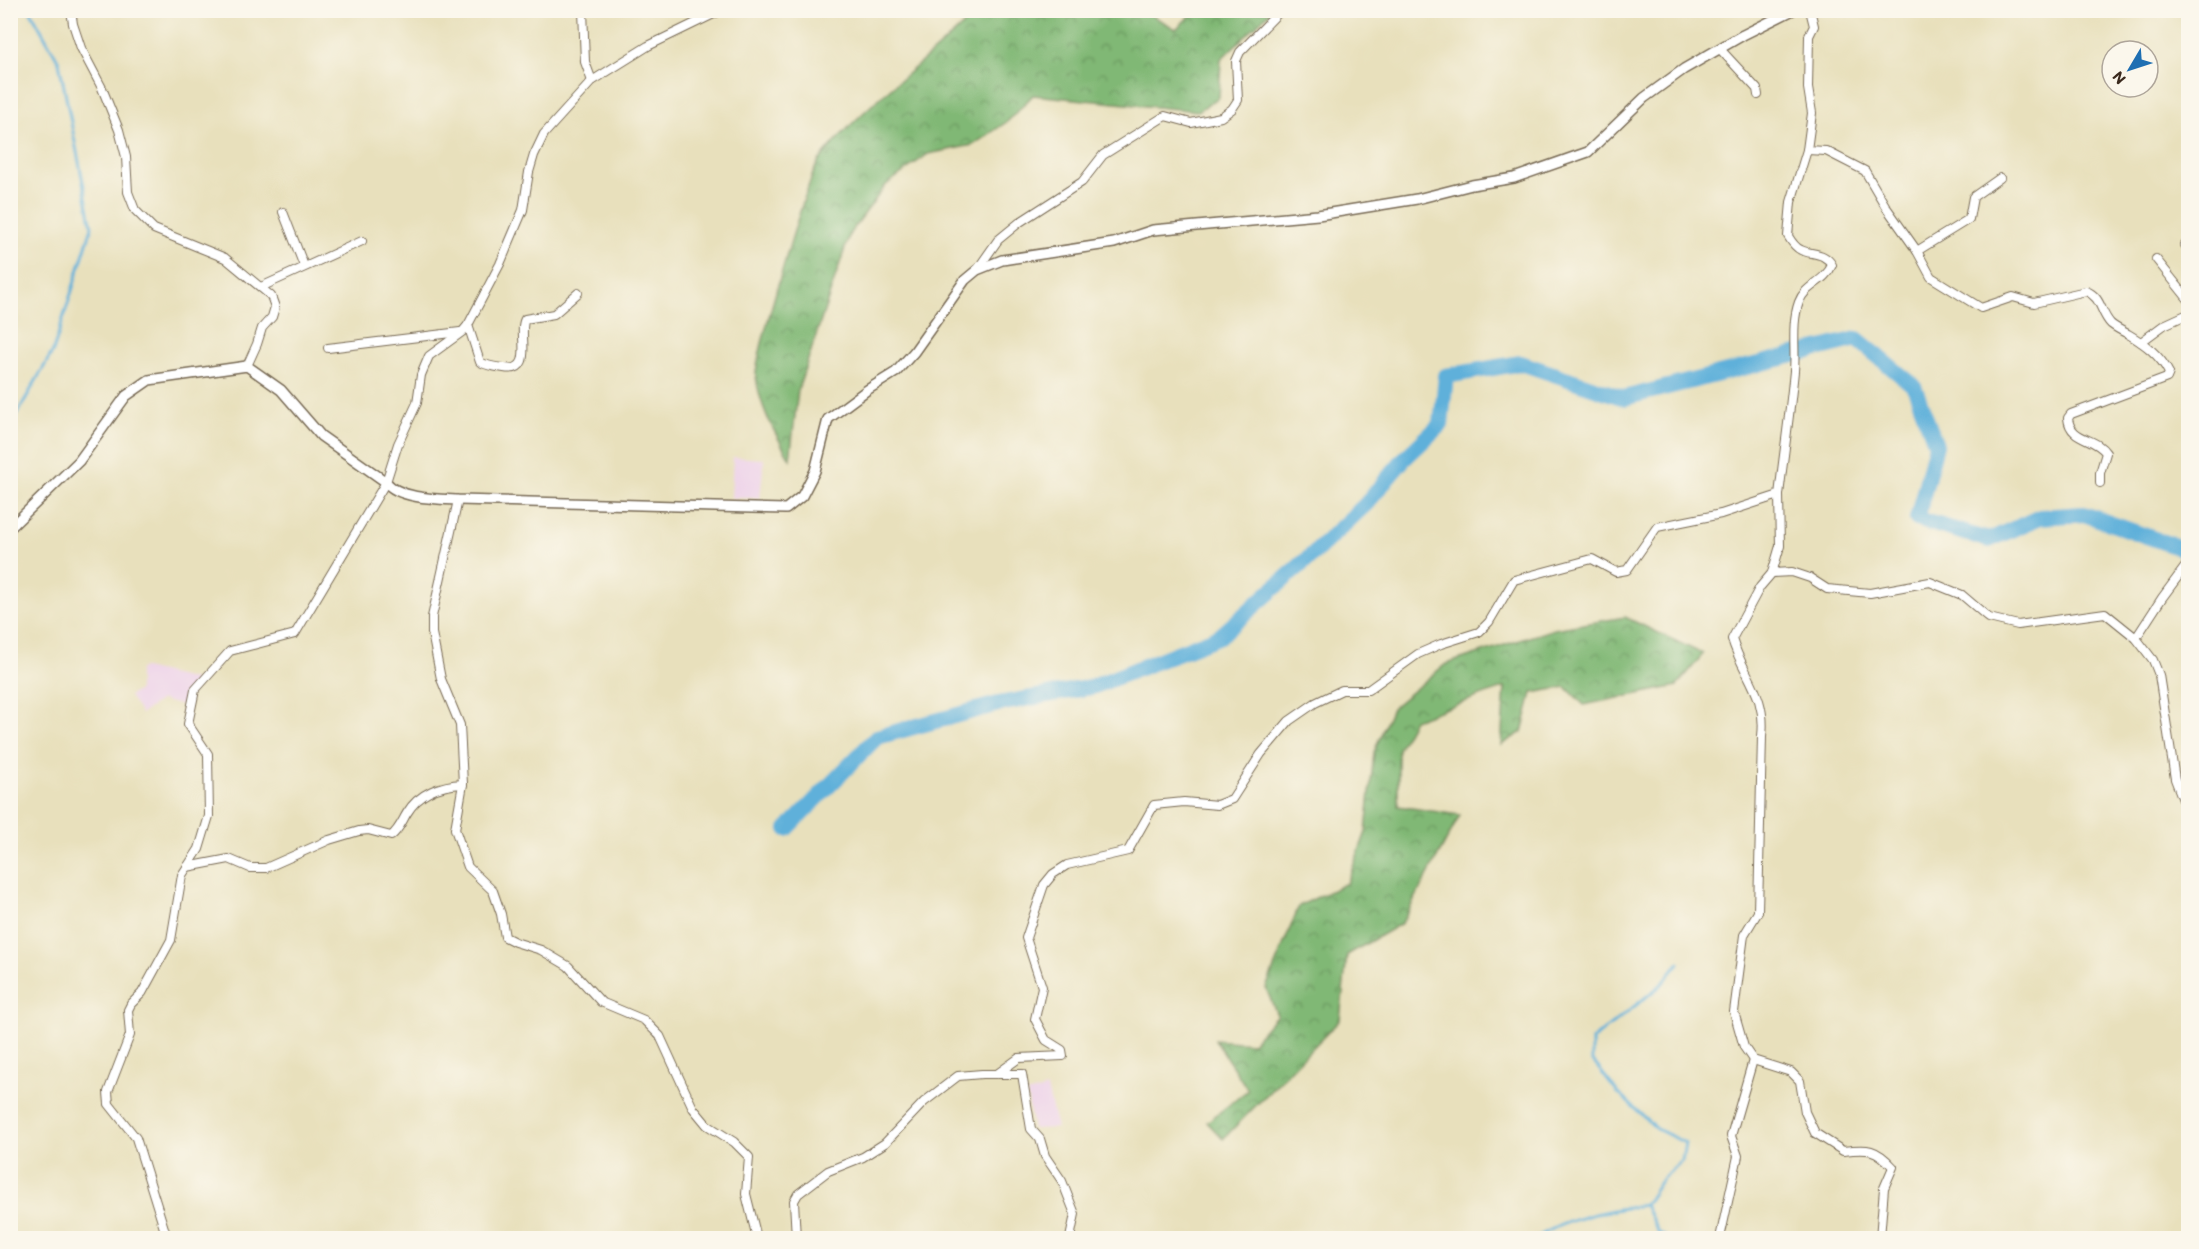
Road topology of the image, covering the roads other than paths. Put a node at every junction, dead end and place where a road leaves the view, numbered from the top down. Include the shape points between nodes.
1 (71, 10) edge
2 (583, 10) edge
3 (722, 10) edge
4 (1281, 10) edge
5 (1793, 10) edge
6 (1810, 10) edge
7 (1720, 49) junction
8 (592, 81) junction
9 (1758, 95) dead end
10 (1807, 150) junction
11 (2000, 178) dead end
12 (283, 212) dead end
13 (362, 241) dead end
14 (1917, 252) junction
15 (2156, 259) dead end
16 (304, 266) junction
17 (977, 270) junction
18 (261, 287) junction
19 (578, 293) dead end
20 (2188, 299) edge
21 (2188, 314) edge
22 (468, 325) junction
23 (462, 332) junction
24 (2141, 342) junction
25 (328, 348) dead end
26 (247, 366) junction
27 (386, 482) junction
28 (2100, 483) dead end
29 (1779, 495) junction
30 (458, 500) junction
31 (10, 528) edge
32 (2188, 563) edge
33 (1772, 573) junction
34 (2136, 638) junction
35 (463, 784) junction
36 (2188, 813) edge
37 (187, 867) junction
38 (1753, 1060) junction
39 (997, 1074) junction
40 (167, 1239) edge
41 (757, 1239) edge
42 (795, 1239) edge
43 (1070, 1239) edge
44 (1720, 1239) edge
45 (1880, 1239) edge

1 - 18 street via 81,48 119,130 126,157 128,192 135,210 154,229 225,258
2 - 8 street via 585,62
3 - 8 street via 648,46
4 - 17 street via 1240,52 1236,61 1238,100 1232,109 1221,117 1191,123 1165,116 1126,139 1103,155 1082,182 998,240
5 - 7 street
6 - 10 street via 1814,26 1809,36 1808,88 1812,113
7 - 9 street via 1757,88
7 - 17 street via 1644,98 1588,152 1514,178 1318,215 1153,230 1114,243 1002,260
8 - 22 street via 544,134 529,172 523,210
10 - 14 street via 1826,151 1865,171
10 - 29 street via 1791,202 1788,236 1801,250 1820,254 1832,264 1799,301
11 - 14 street via 1973,197 1969,219
12 - 16 street
13 - 16 street
14 - 24 street via 1931,277 1981,308 2013,297 2034,303 2086,291 2094,294 2112,325
15 - 20 street
16 - 18 street
17 - 30 street via 965,280 915,352 896,372 828,419 815,471 802,496 786,509
18 - 26 street via 271,296 275,307
19 - 22 street via 554,314 525,320 521,329 525,341 523,355 516,368 480,362
21 - 24 street via 2164,324
22 - 23 street
23 - 25 street
23 - 27 street via 429,356 417,403
24 - 28 street via 2165,364 2169,373 2166,378 2068,418 2076,434 2101,445 2106,453
26 - 27 street via 281,390 321,436
26 - 31 street via 149,380 138,386 120,404 79,461
27 - 30 street via 398,492
27 - 37 street via 295,634 230,651 195,690 188,724 208,754 209,816 199,849
29 - 33 street via 1780,546
29 - 39 street via 1721,514 1657,527 1627,570 1616,572 1592,559 1514,579 1479,632 1418,654 1368,690 1342,690 1289,721 1261,754 1232,799 1217,805 1154,805 1128,851 1067,865 1053,874 1044,885 1026,938 1042,987 1035,1019 1046,1040 1062,1050 1063,1056 1019,1058
30 - 35 street via 432,617 432,633 441,679 460,725
32 - 34 street
33 - 34 street via 1792,572 1827,589 1870,594 1930,582 1962,595 1989,618 2018,625 2105,613
33 - 38 street via 1760,587 1732,639 1759,698 1764,719 1758,912 1744,935 1734,1011 1744,1047
34 - 36 street via 2159,675 2175,779
35 - 37 street via 431,790 413,804 391,836 359,831 266,868 250,868 229,859
35 - 41 street via 455,830 468,867 493,891 505,938 541,950 568,966 601,1002 644,1020 660,1036 693,1108 707,1125 734,1142 748,1157 746,1194
37 - 40 street via 171,940 142,993 130,1004 130,1035 108,1092 109,1104 136,1138
38 - 44 street via 1731,1136 1738,1156
38 - 45 street via 1791,1072 1800,1081 1805,1112 1815,1133 1843,1151 1863,1148 1881,1154 1893,1167 1884,1188
39 - 42 street via 958,1076 924,1102 885,1143 828,1171 798,1194 794,1201
39 - 43 street via 1022,1074 1031,1129 1062,1181 1075,1214

